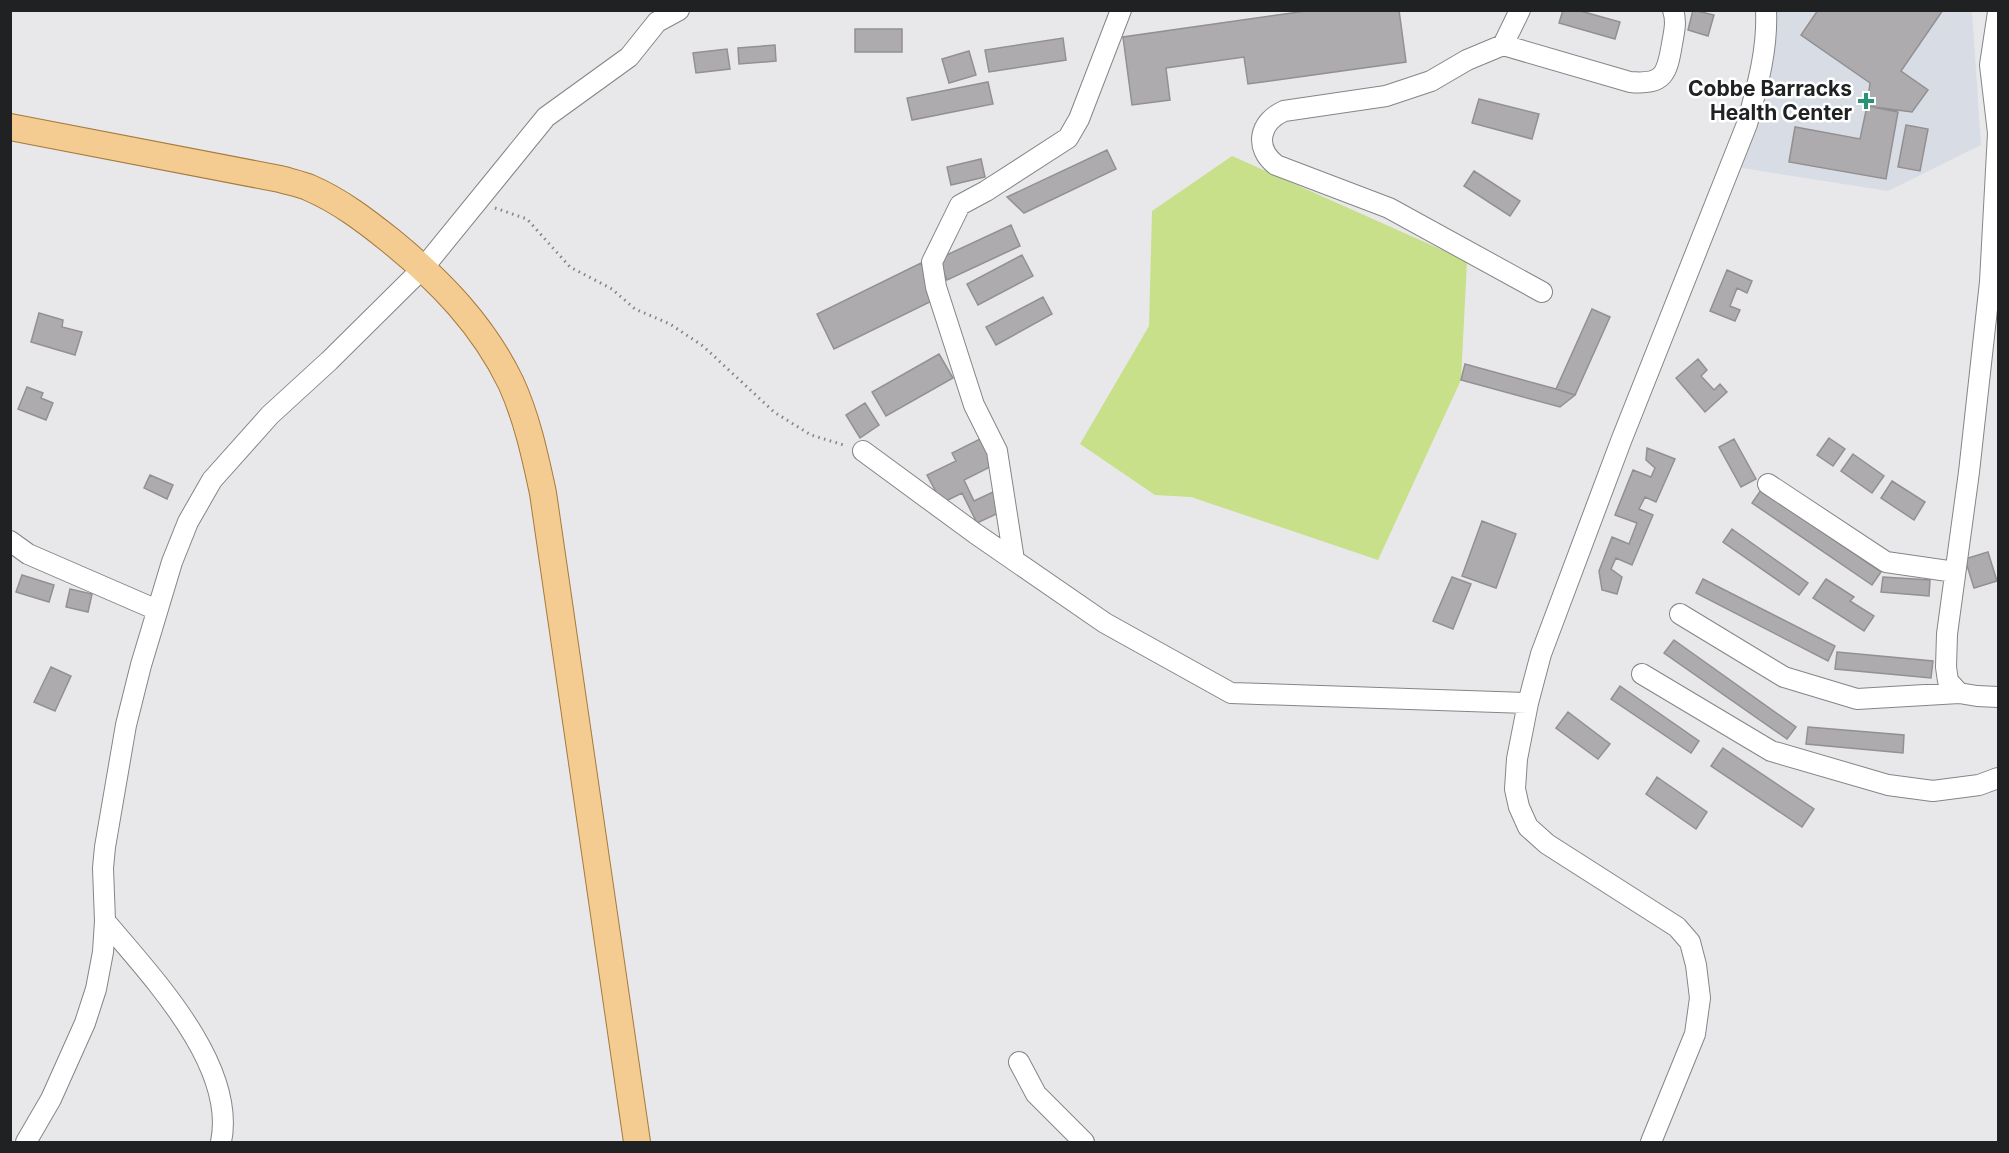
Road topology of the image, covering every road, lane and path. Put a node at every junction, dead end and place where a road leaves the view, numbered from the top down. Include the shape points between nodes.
1 (680, 10) edge
2 (1121, 10) edge
3 (1520, 10) edge
4 (1673, 10) edge
5 (1766, 10) edge
6 (1998, 12) edge
7 (1996, 38) edge
8 (1503, 45) junction
9 (10, 127) edge
10 (477, 201) junction
11 (424, 267) junction
12 (1542, 292) dead end
13 (863, 451) joint
14 (1768, 484) dead end
15 (10, 541) edge
16 (1014, 560) junction
17 (1955, 572) junction
18 (157, 610) junction
19 (1680, 614) dead end
20 (1642, 674) dead end
21 (1959, 693) junction
22 (1998, 697) edge
23 (1528, 703) junction
24 (1998, 778) edge
25 (105, 921) junction
26 (1019, 1062) dead end
27 (26, 1143) edge
28 (220, 1143) edge
29 (636, 1143) edge
30 (1084, 1143) edge
31 (1651, 1143) edge

1 - 10 street via 657,22 629,57 546,117
2 - 16 street via 1068,138 960,205 932,262 936,287 974,405 997,451
3 - 8 street
4 - 8 street via 1676,19 1668,69 1648,84
5 - 23 street via 1760,77 1747,124 1621,441 1541,654
6 - 7 street
7 - 17 street via 1990,65 1998,133 1990,282
8 - 12 street via 1431,81 1386,96 1284,111 1272,117 1265,127 1262,146 1267,158 1276,165 1389,208
9 - 11 main road via 309,188 368,222
10 - 11 street
10 - 13 path via 527,219 570,267 703,346 774,412 811,435
11 - 18 street via 270,415 212,480 188,522
11 - 29 main road via 482,333 511,384 531,440 543,493
13 - 16 street
14 - 17 street via 1886,562
15 - 18 street via 28,554
16 - 23 street via 1105,623 1231,693
17 - 21 street via 1946,667 1948,681
18 - 25 street via 126,725 112,799 104,868
19 - 21 street via 1784,677 1857,699
20 - 24 street via 1771,751 1888,785 1933,791 1979,785
21 - 22 street
23 - 31 street via 1515,789 1528,827 1546,844 1677,927 1690,942 1700,998 1695,1035
25 - 27 street via 104,952 85,1023 51,1099
25 - 28 street via 195,1036 213,1075 221,1106
26 - 30 street via 1036,1094

